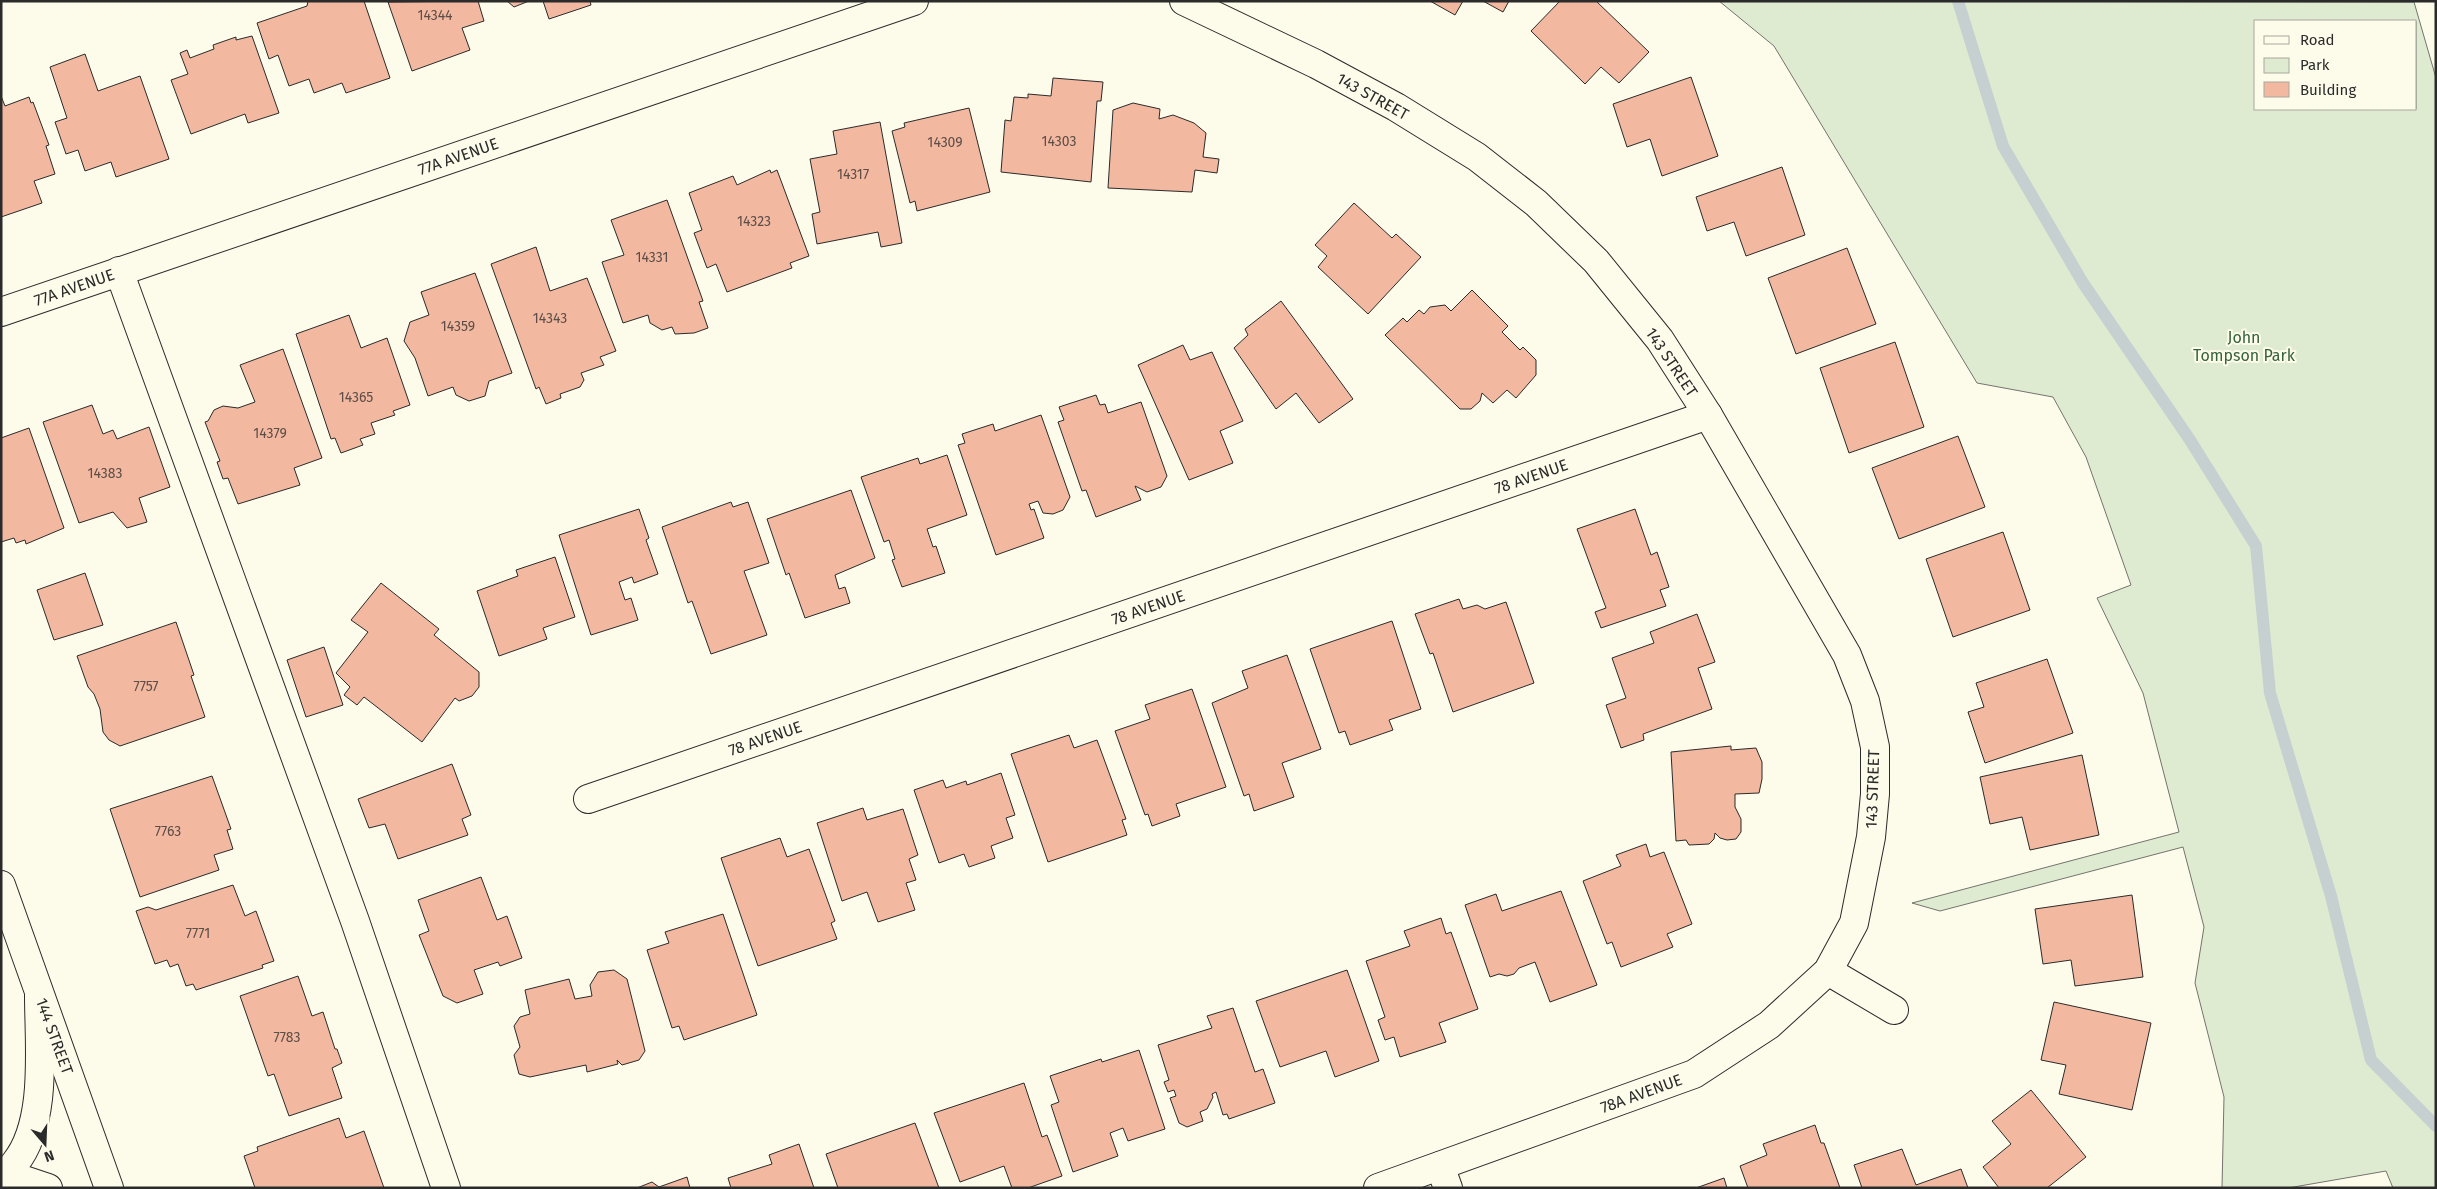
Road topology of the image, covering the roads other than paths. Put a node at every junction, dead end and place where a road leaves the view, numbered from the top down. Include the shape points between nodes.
1 (914, 1) edge
2 (1184, 1) edge
3 (119, 271) junction
4 (1, 312) edge
5 (1708, 415) junction
6 (588, 799) dead end
7 (1, 885) edge
8 (1854, 923) joint
9 (1828, 971) junction
10 (39, 992) junction
11 (1894, 1010) dead end
12 (4, 1175) edge
13 (1444, 1177) edge
14 (48, 1188) edge
15 (109, 1188) edge
16 (446, 1188) edge
17 (1378, 1188) edge

1 - 3 street, 77A AVENUE
2 - 5 street, 143 STREET via 1316,64 1396,107 1476,157 1536,204 1596,261 1660,340
3 - 4 street, 77A AVENUE
3 - 16 street via 355,920
5 - 6 street, 78 AVENUE
5 - 8 street, 143 STREET via 1847,655 1865,701 1875,747 1876,794
7 - 10 street, 144 STREET
8 - 9 street, 78A AVENUE
9 - 11 street
9 - 13 street, 78A AVENUE via 1769,1025 1694,1074
10 - 12 street via 39,1087 34,1121 27,1142
10 - 15 street, 144 STREET
12 - 14 street
13 - 17 street, 78A AVENUE

